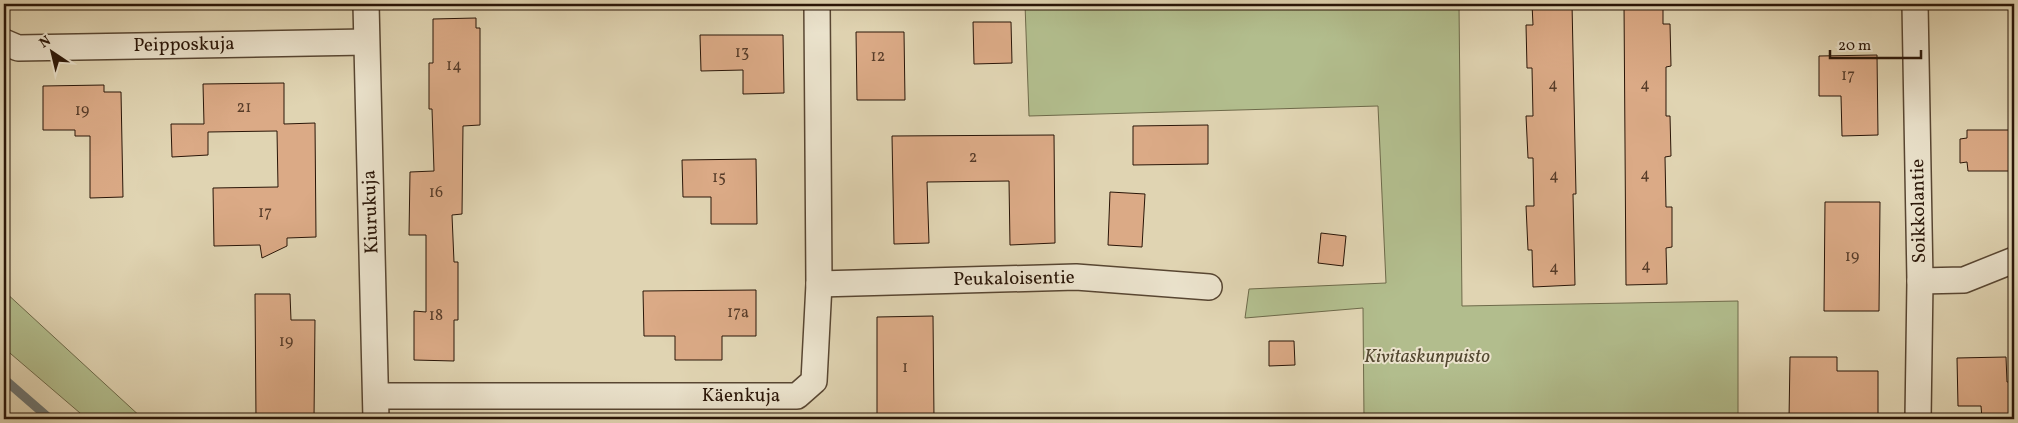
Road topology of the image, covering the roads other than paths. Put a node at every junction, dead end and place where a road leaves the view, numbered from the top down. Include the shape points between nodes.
1 (366, 4) edge
2 (817, 4) edge
3 (1915, 4) edge
4 (4, 42) edge
5 (366, 42) junction
6 (2014, 260) edge
7 (1920, 281) junction
8 (819, 284) junction
9 (1209, 287) dead end
10 (376, 407) edge
11 (1918, 419) edge

1 - 5 street, Kiurukuja
2 - 8 street, Käenkuja
3 - 7 street, Soikkolantie
4 - 5 street, Peipposkuja via 18,48
5 - 10 street, Kiurukuja
6 - 7 street via 1964,280
7 - 11 street, Soikkolantie
8 - 9 street, Peukaloisentie via 1076,277
8 - 10 street, Käenkuja via 814,380 797,396

